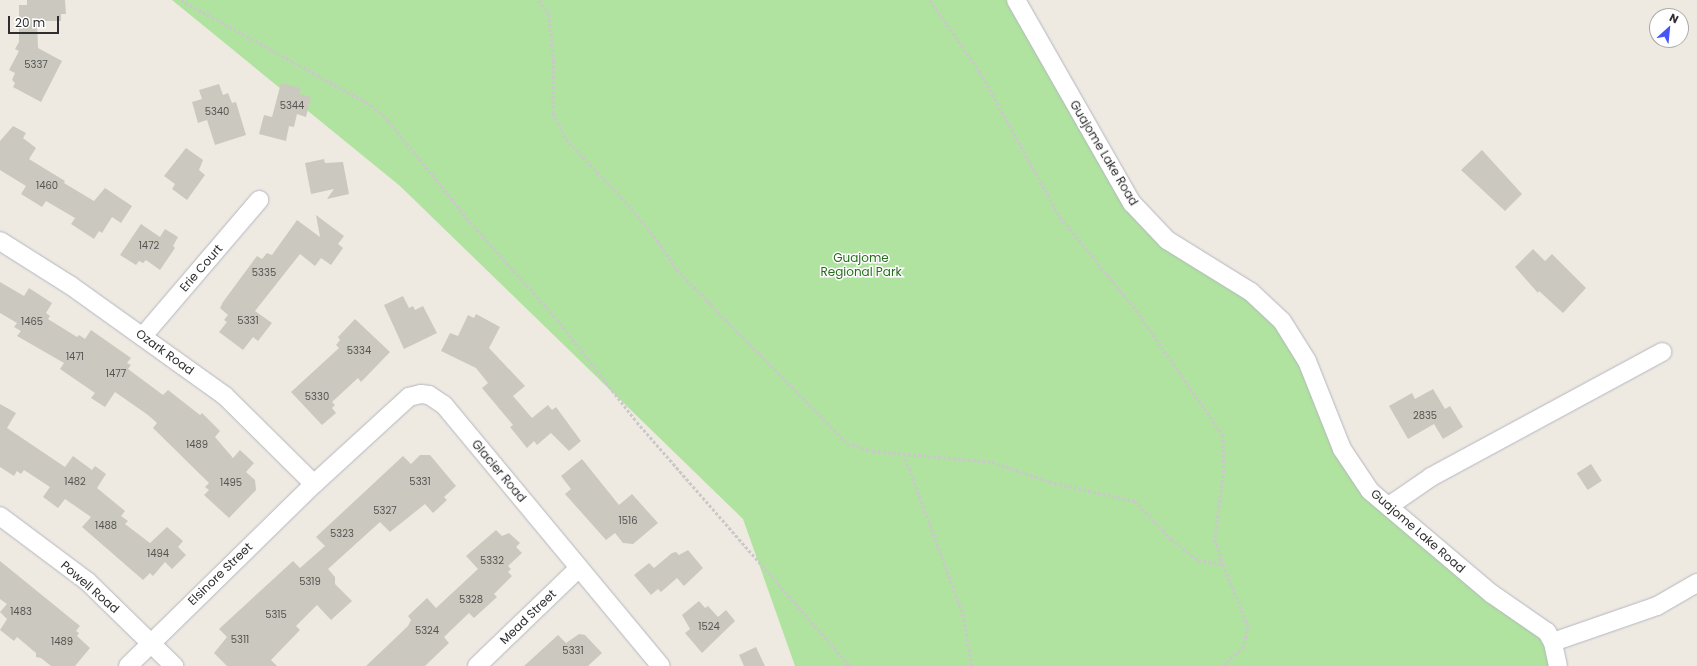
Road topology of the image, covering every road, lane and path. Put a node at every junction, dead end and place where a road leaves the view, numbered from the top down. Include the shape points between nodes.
1 (181, 0) edge
2 (539, 0) edge
3 (930, 0) edge
4 (1016, 0) edge
5 (259, 200) dead end
6 (0, 242) edge
7 (143, 336) junction
8 (1662, 352) dead end
9 (904, 454) junction
10 (314, 484) junction
11 (1388, 506) junction
12 (0, 516) edge
13 (1223, 564) junction
14 (579, 568) junction
15 (1697, 583) edge
16 (151, 642) junction
17 (1553, 642) junction
18 (128, 666) edge
19 (174, 666) edge
20 (477, 666) edge
21 (661, 666) edge
22 (850, 666) edge
23 (972, 666) edge
24 (1223, 666) edge
25 (1558, 666) edge

1 - 22 path via 371,105 388,120 470,222 556,319 637,422
2 - 9 path via 549,14 554,61 553,113 566,139 625,201 658,241 676,269 847,443 873,451
3 - 13 path via 980,72 1060,217 1136,310 1223,435 1224,470 1215,539
4 - 11 street, Guajome Lake Road via 1132,203 1167,240 1251,292 1282,321 1307,361 1342,449 1370,490
5 - 7 street, Erie Court
6 - 7 street, Ozark Road via 70,285
7 - 10 street, Ozark Road via 225,396
8 - 11 street via 1431,477
9 - 13 path via 992,462 1054,483 1135,501 1170,539 1198,560
9 - 23 path via 964,614
10 - 14 street, Glacier Road via 409,397 429,395 444,405
10 - 16 street, Elsinore Street
11 - 17 street, Guajome Lake Road via 1492,594 1546,632
12 - 16 street, Powell Road via 87,581
13 - 24 path via 1248,626 1244,647
14 - 20 street, Mead Street
14 - 21 street, Glacier Road
15 - 17 street via 1657,606
16 - 18 street, Elsinore Street
16 - 19 street, Powell Road
17 - 25 street

